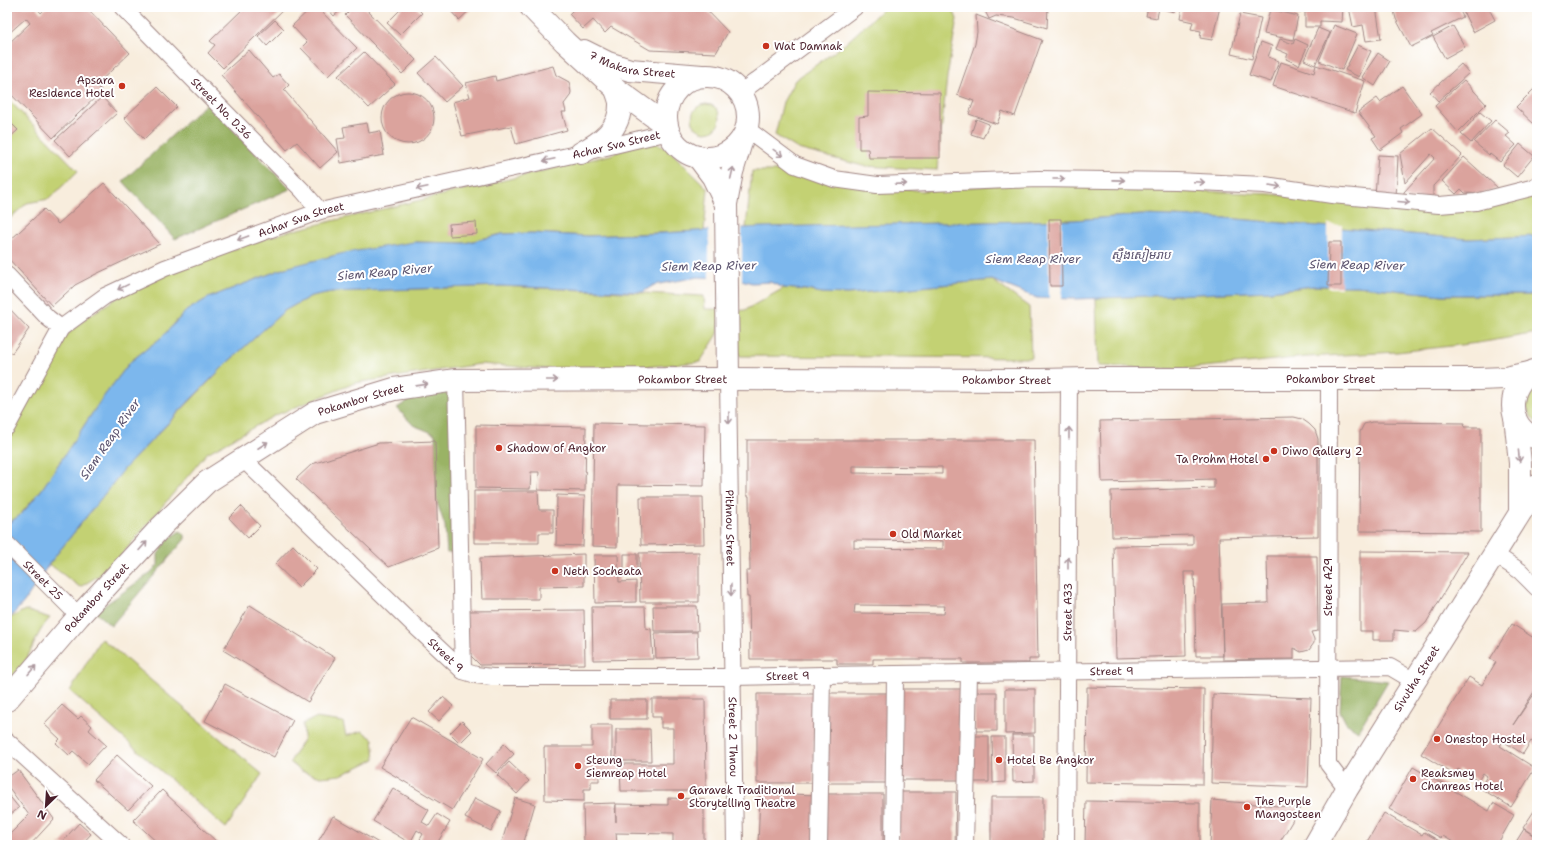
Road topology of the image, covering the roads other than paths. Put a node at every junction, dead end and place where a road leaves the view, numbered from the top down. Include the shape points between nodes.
1 (122, 7) edge
2 (532, 7) edge
3 (855, 7) edge
4 (565, 42) junction
5 (703, 76) junction
6 (616, 89) junction
7 (740, 93) junction
8 (668, 129) junction
9 (744, 136) junction
10 (581, 153) junction
11 (698, 157) junction
12 (1537, 185) edge
13 (320, 211) junction
14 (726, 213) junction
15 (7, 275) edge
16 (61, 328) junction
17 (1533, 371) edge
18 (1479, 378) junction
19 (728, 379) junction
20 (1329, 379) junction
21 (456, 380) junction
22 (1069, 380) junction
23 (1514, 414) junction
24 (7, 427) edge
25 (1537, 438) edge
26 (243, 458) junction
27 (1537, 486) edge
28 (1520, 512) junction
29 (7, 544) edge
30 (1494, 554) junction
31 (1537, 588) edge
32 (79, 616) junction
33 (1328, 668) junction
34 (463, 671) junction
35 (1068, 672) junction
36 (822, 674) junction
37 (969, 674) junction
38 (895, 675) junction
39 (732, 677) junction
40 (1414, 681) junction
41 (7, 700) edge
42 (7, 741) edge
43 (1348, 789) junction
44 (1322, 843) edge
45 (122, 845) edge
46 (735, 845) edge
47 (819, 845) edge
48 (893, 845) edge
49 (965, 845) edge
50 (1066, 845) edge

1 - 13 street, Street No. D.36
2 - 4 main road, 7 Makara Street
3 - 7 street
4 - 5 main road, 7 Makara Street via 608,63 630,70
4 - 6 main road, 7 Makara Street
5 - 7 main road via 724,80
5 - 8 main road via 690,80 678,88 670,99 666,113
6 - 8 main road, 7 Makara Street
6 - 10 main road via 620,104 618,119 602,140
7 - 9 main road via 748,110 749,120
8 - 10 street, Achar Sva Street
8 - 11 main road via 676,144 686,153
9 - 11 main road via 729,152 714,158
9 -> 12 street via 795,165 834,178 876,185 1038,179 1176,181 1265,185 1332,195 1439,205 1476,202
14 -> 9 main road via 732,172
10 -> 13 street, Achar Sva Street
11 - 14 main road via 713,177
13 -> 16 street, Achar Sva Street via 135,281 105,296
14 - 19 main road
15 - 16 street
16 - 24 street, Achar Sva Street
17 - 18 main road, Pokambor Street via 1504,378
17 - 23 main road via 1521,380 1515,389
18 - 20 main road, Pokambor Street
18 - 23 main road via 1491,386
21 -> 19 main road, Pokambor Street
19 - 22 main road, Pokambor Street
19 -> 39 street, Pithnou Street
20 - 22 main road, Pokambor Street
20 - 33 street, Street A29
26 -> 21 main road, Pokambor Street via 315,413 394,389
21 - 34 street
35 -> 22 street, Street A33
23 - 25 main road via 1522,429
23 -> 28 main road via 1520,463
32 -> 26 main road, Pokambor Street via 162,526 207,482
26 - 34 street, Street 9
27 - 28 main road, Sivutha Street
28 - 30 main road, Sivutha Street
29 - 32 street, Street 25
30 - 31 street via 1520,571
30 - 40 main road, Sivutha Street
41 -> 32 main road, Pokambor Street
33 - 35 street, Street 9
33 - 40 street, Street 9 via 1390,667
33 - 43 street, Street A29 via 1328,764
34 - 39 street, Street 9 via 492,677
35 - 37 street, Street 9
35 - 50 street, Street A33
36 - 38 street, Street 9
36 - 39 street, Street 9
36 - 47 street
37 - 38 street, Street 9
37 - 49 street
38 - 48 street
39 - 46 street, Street 2 Thnou
40 - 43 main road, Sivutha Street
42 - 45 street
43 - 44 main road, Sivutha Street

